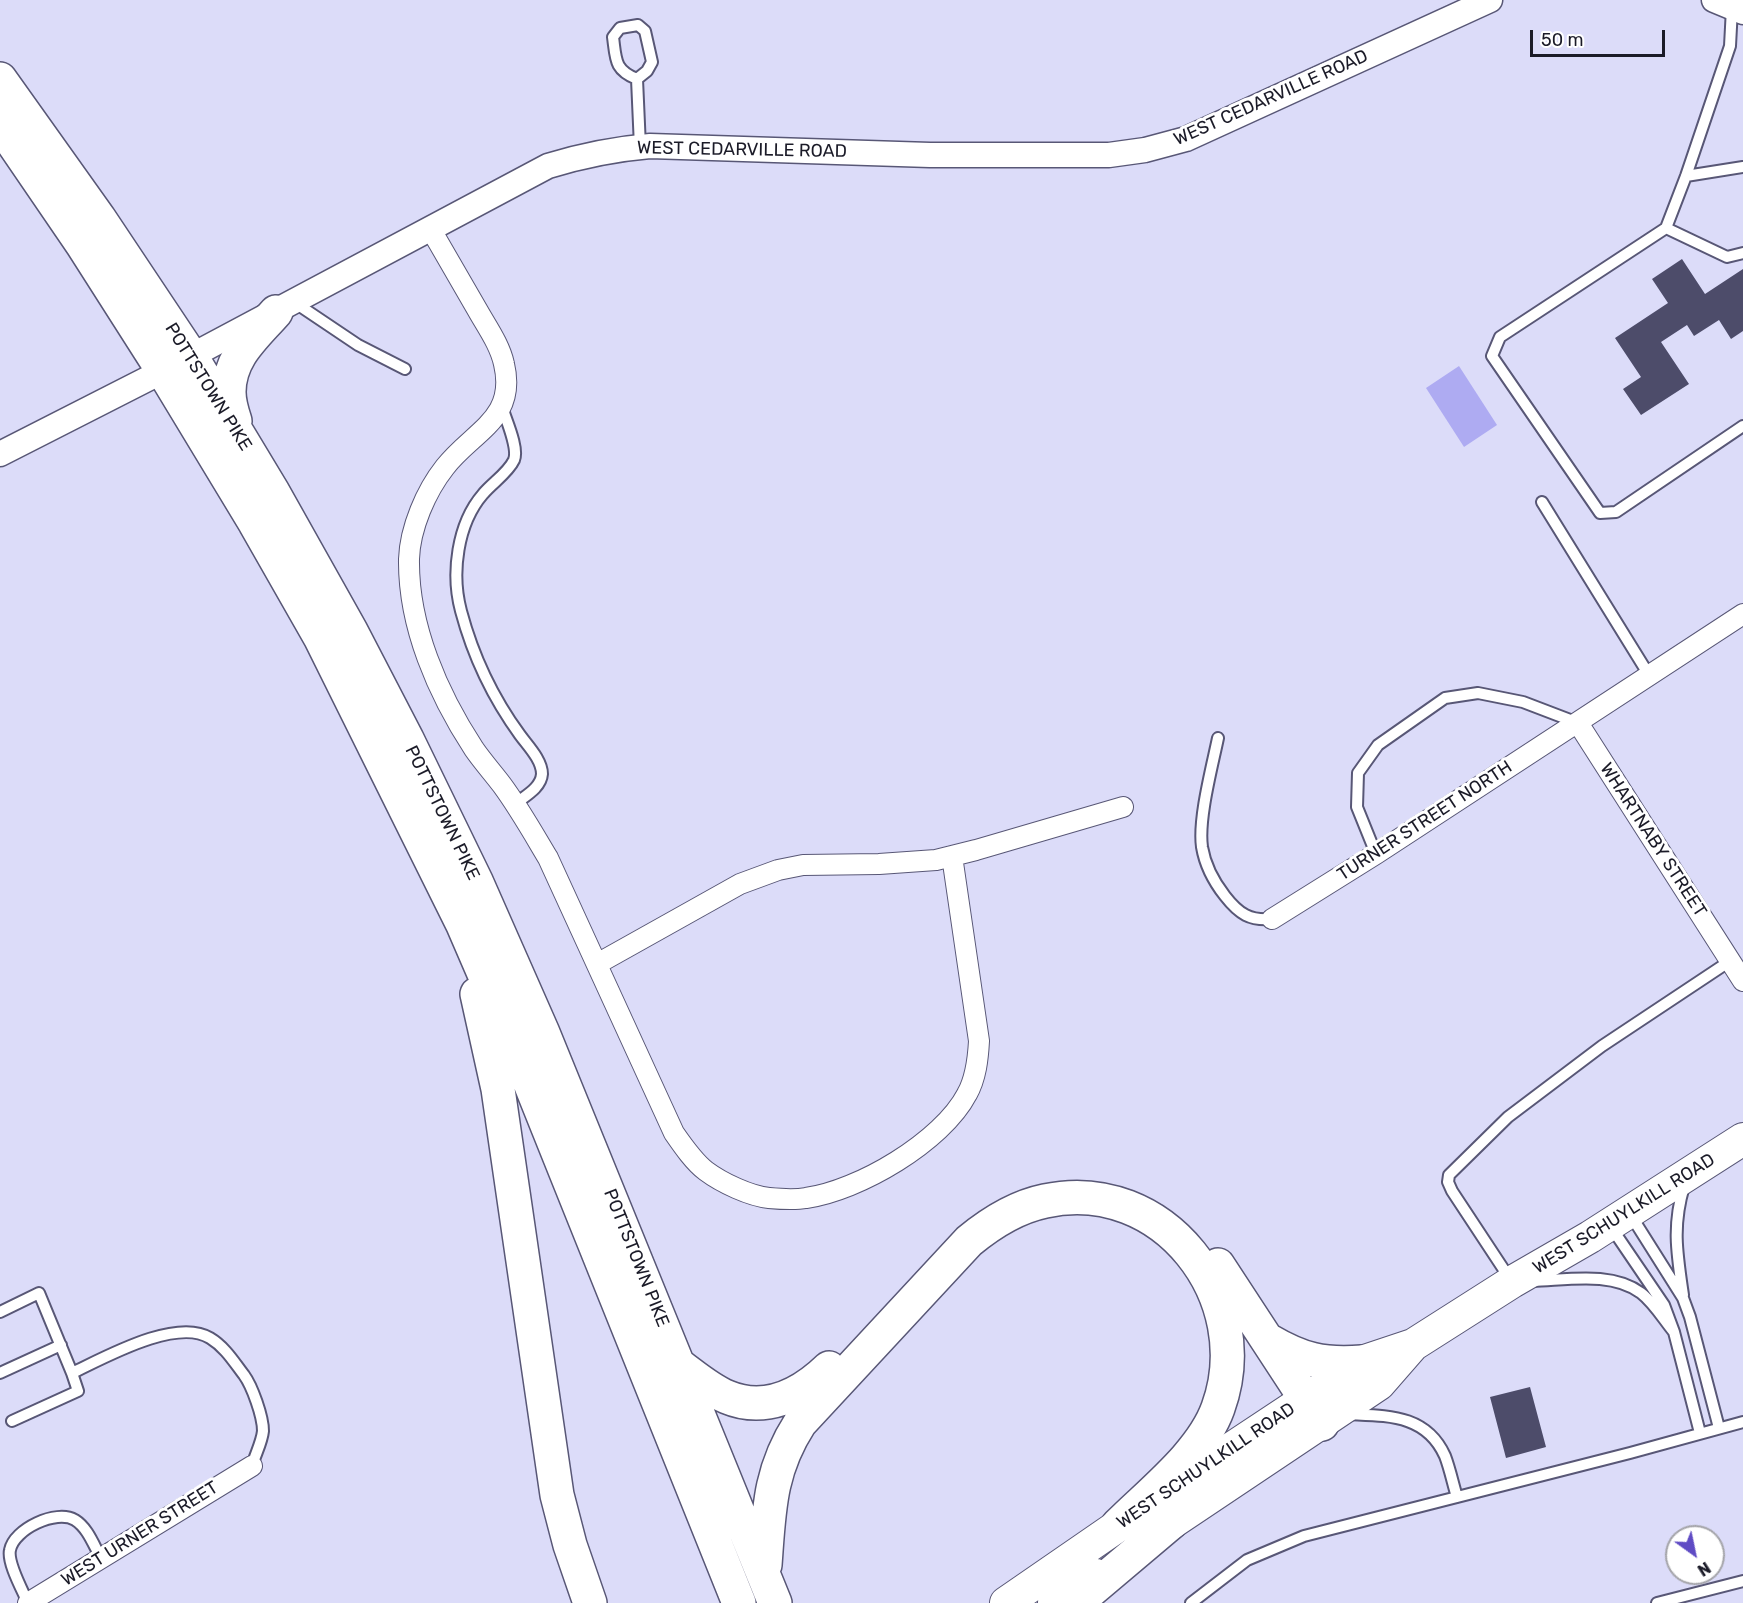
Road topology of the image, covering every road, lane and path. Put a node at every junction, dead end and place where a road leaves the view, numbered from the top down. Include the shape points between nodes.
1 (1490, 0) edge
2 (1731, 5) edge
3 (637, 79) junction
4 (0, 80) edge
5 (0, 124) edge
6 (640, 147) junction
7 (1743, 167) edge
8 (1686, 176) junction
9 (430, 228) junction
10 (1666, 228) junction
11 (1743, 253) edge
12 (285, 307) junction
13 (177, 364) junction
14 (405, 369) dead end
15 (502, 407) junction
16 (1743, 426) edge
17 (238, 434) junction
18 (0, 454) edge
19 (1542, 502) dead end
20 (1743, 614) edge
21 (1649, 675) junction
22 (1578, 723) junction
23 (1218, 738) dead end
24 (515, 804) junction
25 (1124, 807) dead end
26 (1376, 854) junction
27 (952, 856) junction
28 (1272, 919) joint
29 (462, 925) junction
30 (1731, 961) junction
31 (597, 964) junction
32 (1743, 981) edge
33 (1743, 1139) edge
34 (1688, 1175) junction
35 (1619, 1218) junction
36 (1512, 1282) junction
37 (1684, 1301) junction
38 (0, 1312) edge
39 (1674, 1332) junction
40 (1267, 1339) junction
41 (61, 1345) junction
42 (1413, 1345) junction
43 (1362, 1362) junction
44 (680, 1366) junction
45 (0, 1373) edge
46 (72, 1373) junction
47 (1321, 1412) junction
48 (12, 1421) dead end
49 (1743, 1422) edge
50 (1719, 1428) junction
51 (1700, 1433) junction
52 (252, 1466) joint
53 (1457, 1497) junction
54 (1172, 1522) junction
55 (1118, 1525) junction
56 (101, 1558) junction
57 (764, 1573) junction
58 (1743, 1581) edge
59 (28, 1603) edge
60 (590, 1603) edge
61 (739, 1603) edge
62 (775, 1603) edge
63 (1006, 1603) edge
64 (1054, 1603) edge
65 (1076, 1603) edge
66 (1191, 1603) edge
67 (1657, 1603) edge

1 - 6 street, WEST CEDARVILLE ROAD via 1186,139 1145,150 1109,155 930,155
2 - 8 lane via 1730,46
3 - 3 lane via 624,74 617,64 613,37 620,28 638,25 645,31 652,62
3 - 6 lane
4 - 13 highway, POTTSTOWN PIKE via 99,218
5 - 13 highway, POTTSTOWN PIKE via 82,244
6 - 9 street, WEST CEDARVILLE ROAD via 588,154 548,166
7 - 8 lane
8 - 10 lane
9 - 12 street, WEST CEDARVILLE ROAD
9 - 15 street via 504,363
10 - 11 lane via 1727,257
10 - 16 lane via 1500,337 1492,356 1600,513 1616,512
12 - 13 street, WEST CEDARVILLE ROAD
12 - 14 lane
12 - 17 highway via 239,353 230,373 228,395
13 - 17 highway, POTTSTOWN PIKE
13 - 18 street, WEST CEDARVILLE ROAD
13 - 29 highway, POTTSTOWN PIKE via 255,524 320,638
15 - 24 lane via 515,447 514,460 482,495 468,519 456,577 476,659 540,764 538,785
15 - 24 street via 488,427 445,466 434,483 413,531 409,557 411,597 432,672 475,751
17 - 44 highway, POTTSTOWN PIKE via 351,631 476,881
19 - 21 lane
20 - 21 street
21 - 22 street
22 - 26 street, TURNER STREET NORTH
22 - 26 lane via 1523,702 1478,693 1445,698 1378,745 1358,773 1357,807
22 - 30 street, WHARTNABY STREET
23 - 28 lane via 1202,848 1213,881 1230,902 1245,916
24 - 31 street via 548,858
25 - 27 street
26 - 28 street, TURNER STREET NORTH
27 - 31 street via 778,870 740,884
27 - 31 street via 979,1041 972,1082 963,1101 927,1139 874,1175 842,1188 806,1198 768,1198 744,1192 706,1171 674,1133
29 - 60 highway via 498,1089 557,1495
29 - 61 highway, POTTSTOWN PIKE via 514,1043
30 - 32 street, WHARTNABY STREET
30 - 36 lane via 1592,1053 1508,1117 1449,1175 1452,1191
33 - 34 main road, WEST SCHUYLKILL ROAD
34 - 35 main road, WEST SCHUYLKILL ROAD
34 - 37 lane via 1678,1207 1675,1243
35 - 36 main road, WEST SCHUYLKILL ROAD
35 - 37 lane
35 - 39 lane
36 - 39 lane via 1615,1281 1641,1293
36 - 42 main road, WEST SCHUYLKILL ROAD
37 - 50 lane
38 - 41 lane via 39,1293
39 - 51 lane
40 - 43 highway via 1307,1360
40 - 44 highway via 1186,1226 1134,1195 1110,1188 1067,1184 1019,1193 969,1221 839,1358 795,1394 764,1403 747,1402 727,1397
40 - 47 highway
41 - 45 lane
41 - 46 lane
42 - 43 main road, WEST SCHUYLKILL ROAD
42 - 47 main road, WEST SCHUYLKILL ROAD via 1379,1384
43 - 47 main road, WEST SCHUYLKILL ROAD
44 - 57 highway, POTTSTOWN PIKE
46 - 48 lane via 78,1391
46 - 52 lane via 141,1341 191,1333 208,1336 224,1348 250,1383 263,1432
47 - 53 lane via 1396,1417 1421,1427 1445,1456
47 - 54 main road, WEST SCHUYLKILL ROAD
47 - 55 main road, WEST SCHUYLKILL ROAD
49 - 50 lane
50 - 51 lane
51 - 53 lane
52 - 56 street, WEST URNER STREET
53 - 66 lane via 1295,1540 1247,1560
54 - 64 main road, WEST SCHUYLKILL ROAD
54 - 65 highway
55 - 57 highway via 1182,1462 1212,1420 1226,1376 1224,1322 1213,1289 1198,1264 1181,1242 1153,1219 1105,1200 1046,1201 1004,1216 969,1240 800,1423 773,1481
55 - 63 main road, WEST SCHUYLKILL ROAD
56 - 59 street, WEST URNER STREET
56 - 59 lane via 85,1528 74,1519 43,1520 26,1529 10,1550
57 - 62 highway, POTTSTOWN PIKE
58 - 67 lane

